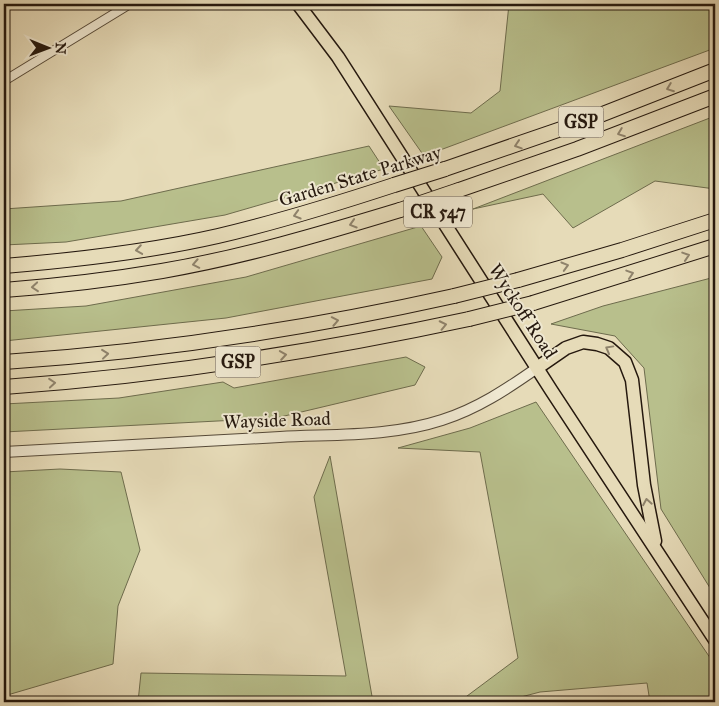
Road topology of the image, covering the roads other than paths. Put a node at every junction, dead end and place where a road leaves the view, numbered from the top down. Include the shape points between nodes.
1 (130, 4) edge
2 (298, 4) edge
3 (715, 70) edge
4 (4, 81) edge
5 (715, 96) edge
6 (715, 220) edge
7 (715, 246) edge
8 (4, 266) edge
9 (4, 290) edge
10 (4, 362) edge
11 (538, 368) junction
12 (4, 387) edge
13 (4, 452) edge
14 (657, 549) junction
15 (715, 640) edge

1 - 4 street
2 - 11 main road, Wyckoff Road / CR 547 via 338,57
3 -> 8 highway, Garden State Parkway / GSP, bridge via 582,122 320,209 216,236 110,255
5 -> 9 highway, GSP, bridge via 577,150 400,210 277,246 111,279
10 -> 6 highway, GSP, bridge via 124,352 334,321 518,280
12 -> 7 highway, GSP, bridge via 168,372 393,335 533,303
11 - 13 street, Wayside Road via 469,410 441,421 399,430
11 - 14 main road, Wyckoff Road / CR 547
14 -> 11 main road via 644,485 632,380 624,362 609,348 583,342 566,348
14 - 15 main road, Wyckoff Road / CR 547

